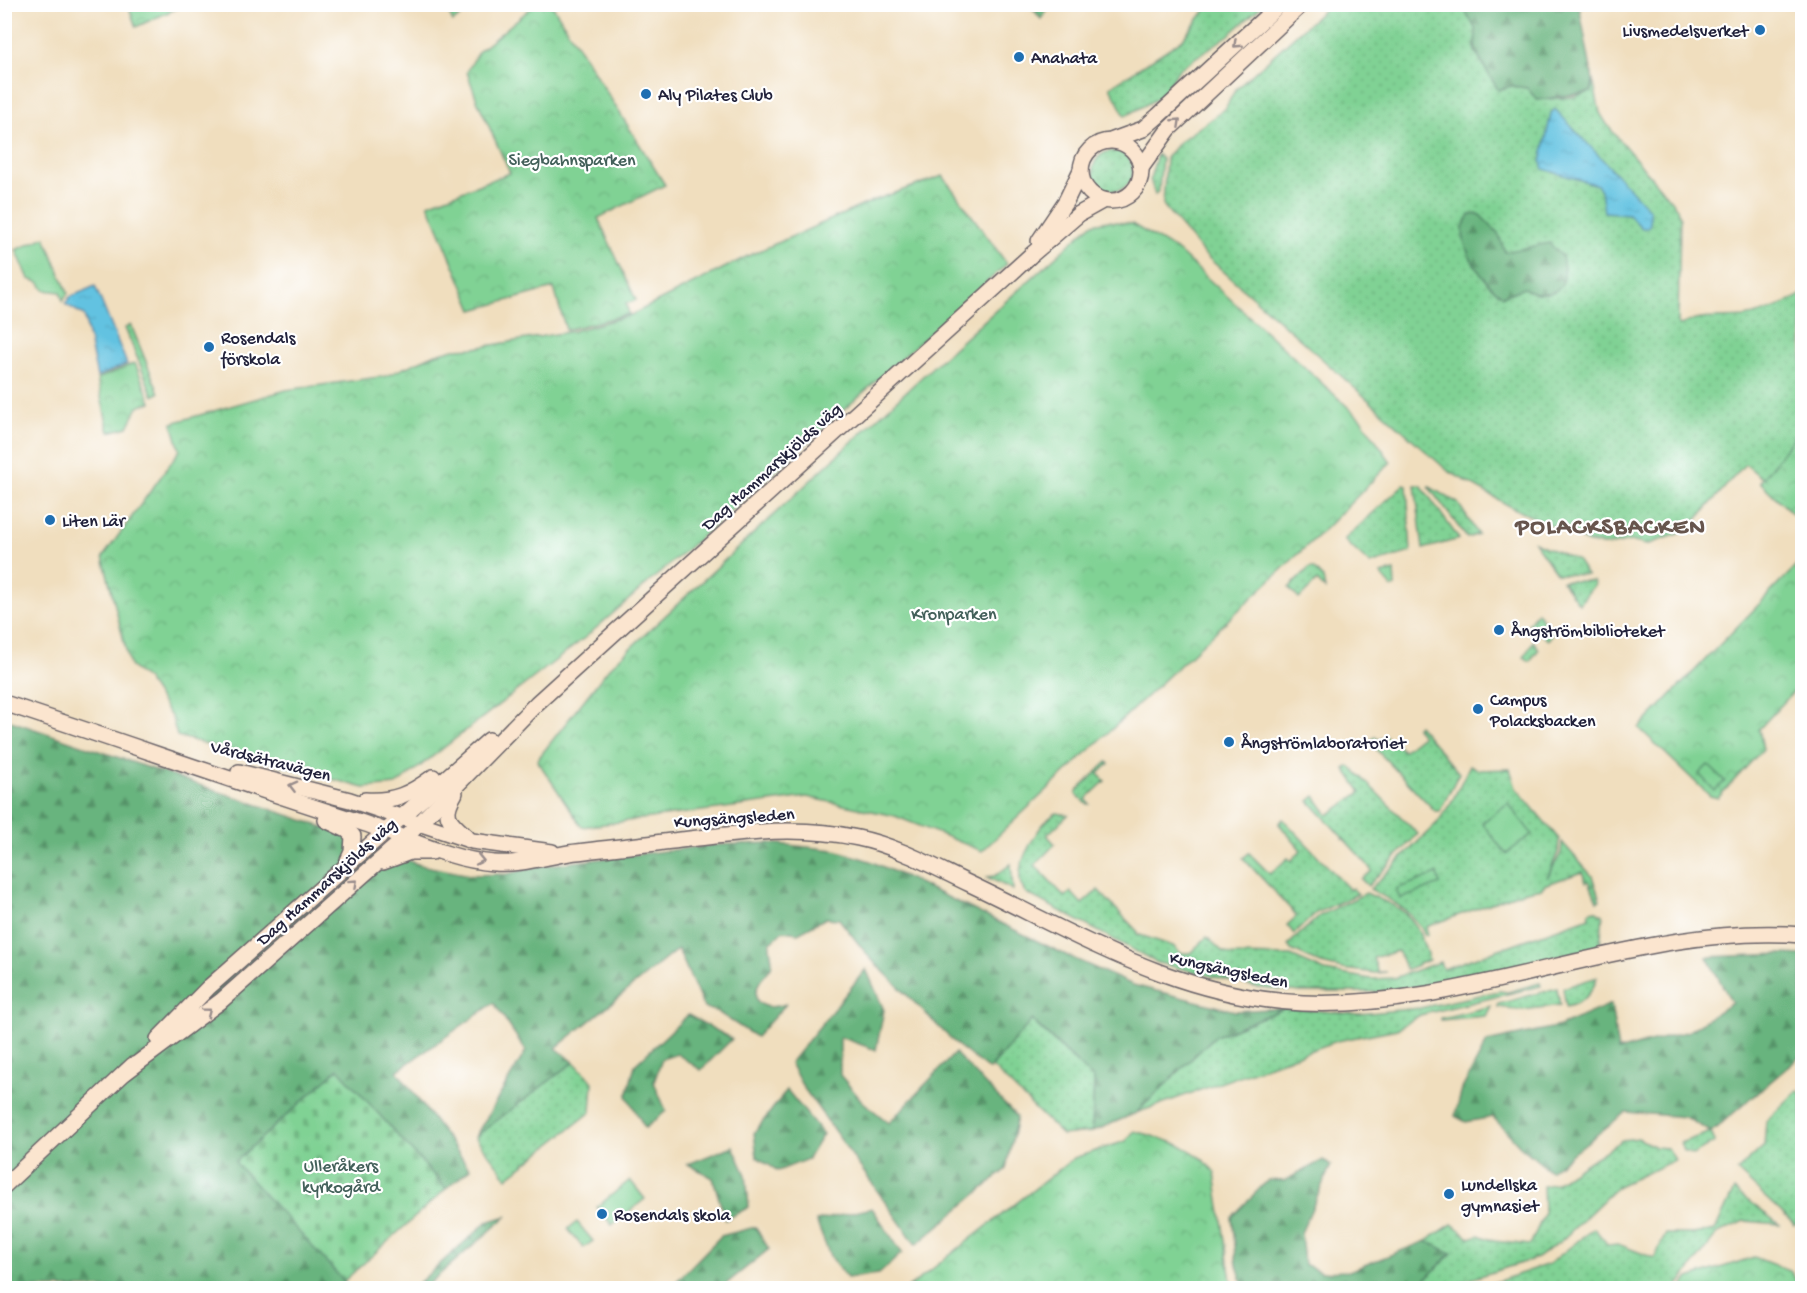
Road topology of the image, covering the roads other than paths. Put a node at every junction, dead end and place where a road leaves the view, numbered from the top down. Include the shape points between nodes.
1 (1280, 4) edge
2 (1302, 4) edge
3 (1113, 140) junction
4 (1141, 168) junction
5 (1081, 170) junction
6 (1104, 200) junction
7 (1030, 256) junction
8 (4, 703) edge
9 (131, 746) junction
10 (468, 764) junction
11 (350, 800) junction
12 (306, 805) junction
13 (400, 818) junction
14 (417, 825) junction
15 (386, 831) junction
16 (405, 838) junction
17 (472, 841) junction
18 (443, 852) junction
19 (564, 854) junction
20 (372, 867) junction
21 (344, 869) junction
22 (1803, 935) edge
23 (126, 1072) junction
24 (4, 1186) edge

1 -> 3 main road via 1143,129
4 -> 2 main road via 1169,129
3 - 4 main road via 1133,150
3 - 5 main road via 1089,150
4 - 6 main road via 1131,194
5 - 6 main road via 1089,191
5 - 7 main road, Dag Hammarskjölds väg
6 - 7 main road, Dag Hammarskjölds väg via 1078,214
7 - 10 main road, Dag Hammarskjölds väg
8 - 9 main road, Vårdsätravägen
11 -> 9 main road, Vårdsätravägen
9 - 12 main road, Vårdsätravägen
10 - 11 main road via 400,798
10 - 13 main road, Dag Hammarskjölds väg
10 - 14 main road, Dag Hammarskjölds väg
10 - 17 main road via 447,812 452,824
11 - 13 main road, Vårdsätravägen
12 - 15 main road, Vårdsätravägen
12 - 21 main road via 353,836 352,852
13 - 14 main road, Kungsängsleden
13 - 15 main road, Dag Hammarskjölds väg
14 - 16 main road, Dag Hammarskjölds väg
14 - 17 main road, Kungsängsleden
15 - 16 main road, Kungsängsleden
15 - 21 main road, Dag Hammarskjölds väg
16 - 18 main road, Kungsängsleden
16 - 20 main road, Dag Hammarskjölds väg
17 - 19 main road, Kungsängsleden
18 -> 19 main road, Kungsängsleden via 493,863
18 - 20 main road via 410,852
19 - 22 main road, Kungsängsleden via 764,831 858,838 914,857 1156,973 1258,999 1299,1003 1375,1002 1442,993 1595,958 1721,935
23 -> 20 main road, Dag Hammarskjölds väg via 221,1001
21 - 23 main road, Dag Hammarskjölds väg via 208,988
23 - 24 main road, Dag Hammarskjölds väg

